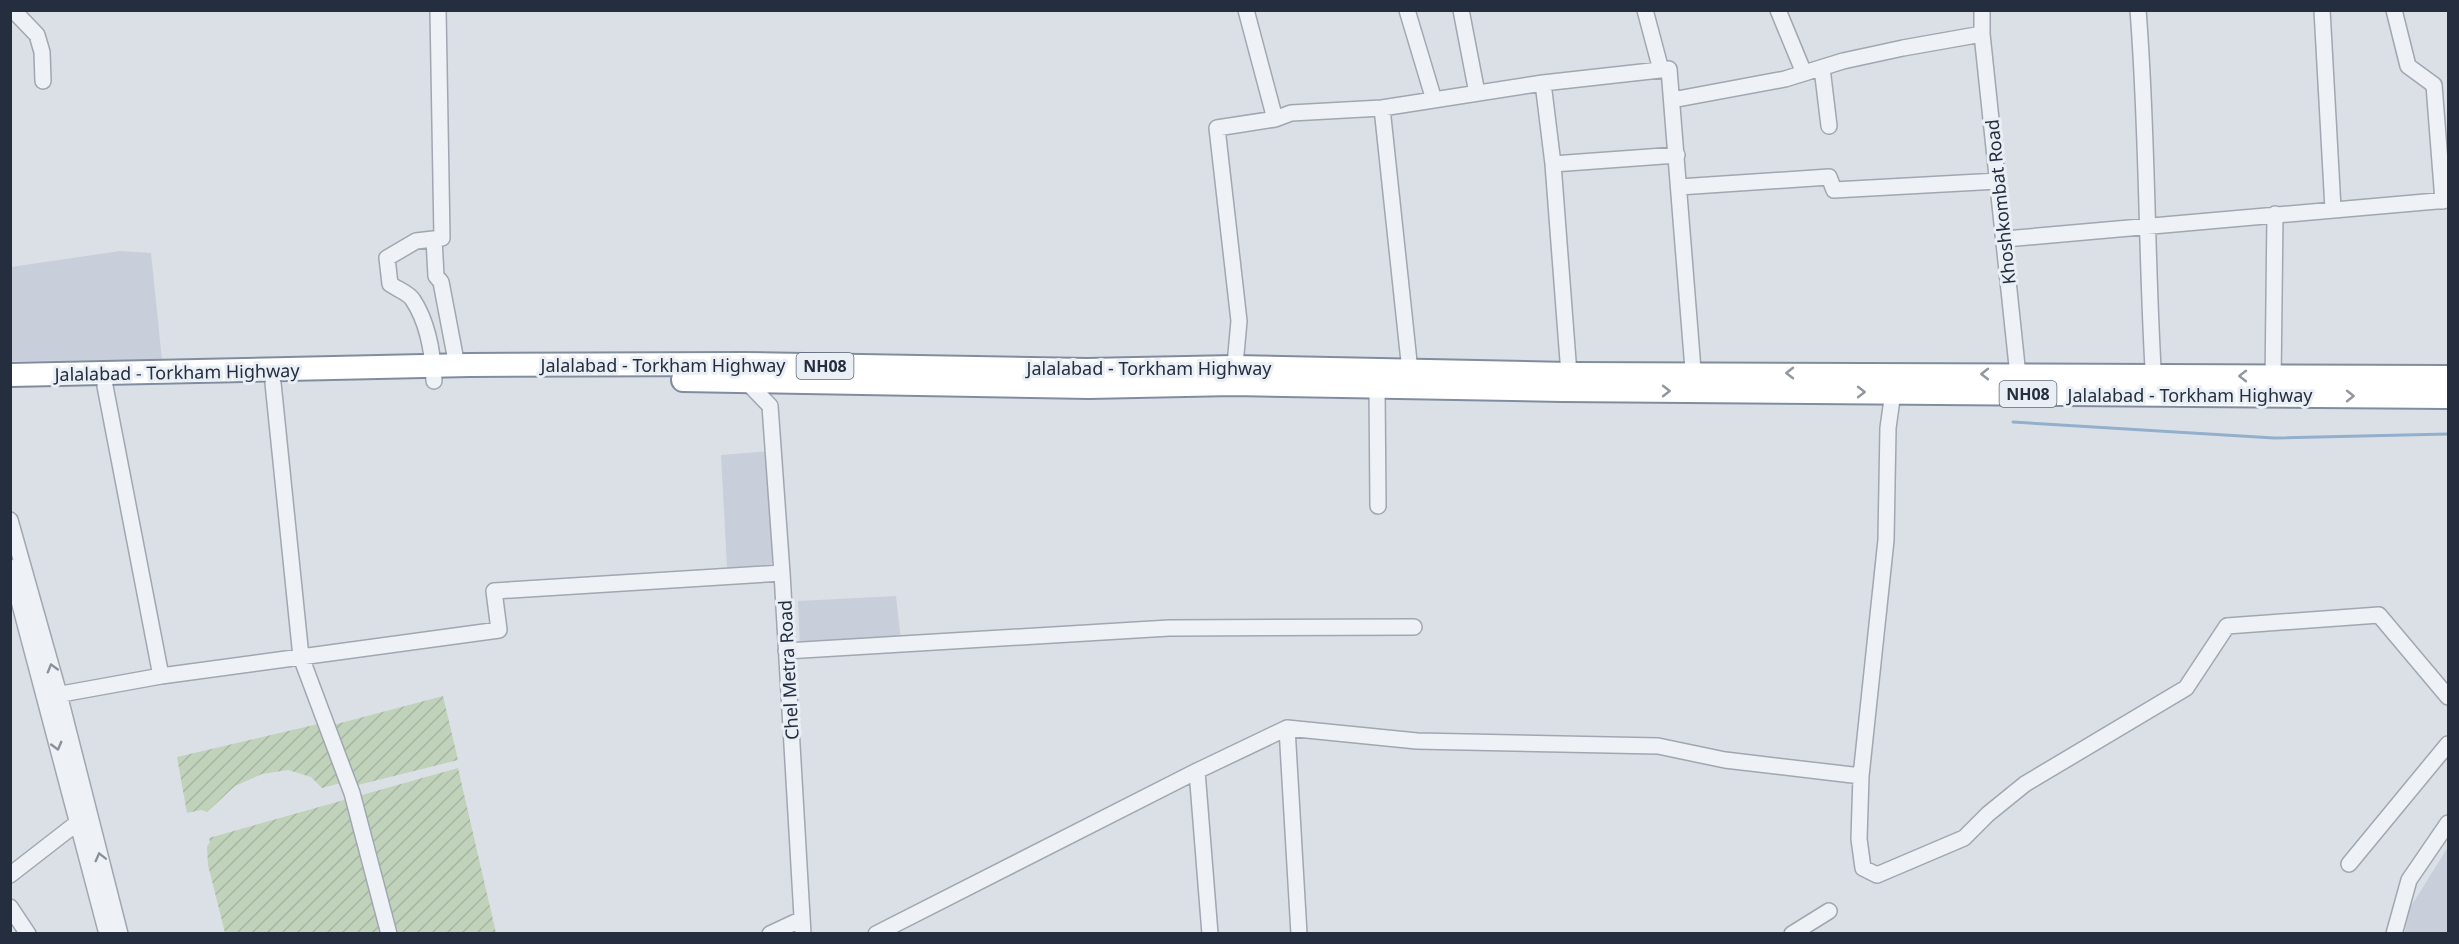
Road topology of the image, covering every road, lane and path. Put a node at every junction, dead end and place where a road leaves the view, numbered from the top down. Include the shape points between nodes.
1 (13, 10) edge
2 (438, 10) edge
3 (1246, 10) edge
4 (1407, 10) edge
5 (1461, 10) edge
6 (1645, 10) edge
7 (1778, 10) edge
8 (1982, 10) edge
9 (2138, 10) edge
10 (2322, 10) edge
11 (2394, 10) edge
12 (1982, 34) junction
13 (1822, 68) junction
14 (1661, 70) junction
15 (1804, 73) junction
16 (43, 81) dead end
17 (1543, 83) junction
18 (2441, 84) edge
19 (1477, 93) junction
20 (1434, 100) junction
21 (1672, 100) junction
22 (1382, 108) junction
23 (1275, 119) junction
24 (1829, 126) dead end
25 (1677, 155) junction
26 (1553, 164) junction
27 (1998, 181) junction
28 (1679, 187) junction
29 (2446, 200) edge
30 (2333, 209) junction
31 (2275, 214) junction
32 (2146, 226) junction
33 (434, 239) junction
34 (2005, 239) junction
35 (457, 366) junction
36 (434, 373) junction
37 (1640, 374) junction
38 (10, 375) edge
39 (353, 375) junction
40 (1234, 375) junction
41 (2448, 377) edge
42 (745, 380) junction
43 (1407, 380) junction
44 (792, 382) junction
45 (1566, 382) junction
46 (1694, 382) junction
47 (273, 383) junction
48 (2019, 384) junction
49 (2154, 385) junction
50 (10, 386) edge
51 (105, 386) junction
52 (2273, 386) junction
53 (1377, 388) junction
54 (1607, 390) junction
55 (1893, 392) junction
56 (2448, 397) edge
57 (770, 406) junction
58 (1377, 506) dead end
59 (10, 520) edge
60 (10, 567) edge
61 (782, 573) junction
62 (1414, 627) dead end
63 (786, 651) junction
64 (301, 657) junction
65 (161, 676) junction
66 (52, 696) junction
67 (2448, 697) edge
68 (1287, 728) junction
69 (2448, 744) edge
70 (1197, 771) junction
71 (1861, 776) junction
72 (80, 804) junction
73 (77, 823) junction
74 (2448, 823) edge
75 (2349, 864) dead end
76 (10, 875) edge
77 (104, 897) junction
78 (10, 907) edge
79 (1829, 911) dead end
80 (802, 926) edge
81 (28, 933) edge
82 (108, 933) edge
83 (120, 933) edge
84 (389, 933) edge
85 (770, 933) edge
86 (876, 933) edge
87 (1210, 933) edge
88 (1299, 933) edge
89 (1792, 933) edge
90 (2394, 933) edge

1 - 16 street via 37,35
2 - 33 street via 442,238
3 - 23 street
4 - 20 street
5 - 19 street
6 - 14 street
7 - 15 street
8 - 12 street, Khoshkombat Road
9 - 32 street
10 - 30 street
11 - 18 street via 2408,66
12 - 13 street
12 - 27 street, Khoshkombat Road
13 - 15 street
13 - 24 street
14 - 17 street
14 - 21 street via 1669,69
15 - 21 street
17 - 19 street
17 - 26 street
18 - 29 street
19 - 20 street
20 - 22 street
21 - 25 street
22 - 23 street via 1291,113
22 - 43 street
23 - 40 street via 1217,128 1239,321
25 - 26 street
25 - 28 street
26 - 45 street
27 - 28 street via 1834,190 1829,177
27 - 34 street, Khoshkombat Road
28 - 46 street
29 - 30 street
30 - 31 street
31 - 32 street
31 - 52 street
32 - 34 street
32 - 49 street
33 - 35 street via 436,276 441,282
33 - 36 street via 416,241 387,258 390,284 412,298 428,332
34 - 48 street, Khoshkombat Road
35 - 36 highway, Jalalabad - Torkham Highway / NH08
35 - 40 highway, Jalalabad - Torkham Highway / NH08 via 744,364
36 - 39 highway, Jalalabad - Torkham Highway / NH08
36 - 42 highway, Jalalabad - Torkham Highway / NH08
37 - 45 highway, Jalalabad - Torkham Highway / NH08
37 - 46 highway, Jalalabad - Torkham Highway / NH08
37 - 54 highway, Jalalabad - Torkham Highway / NH08
38 - 39 highway, Jalalabad - Torkham Highway / NH08
39 - 47 highway, Jalalabad - Torkham Highway / NH08
40 - 43 highway, Jalalabad - Torkham Highway / NH08
40 - 44 highway, Jalalabad - Torkham Highway / NH08 via 1089,387
40 - 53 highway, Jalalabad - Torkham Highway / NH08
41 - 52 highway, Jalalabad - Torkham Highway / NH08
42 - 44 highway, Jalalabad - Torkham Highway / NH08
42 - 57 street
43 - 45 highway, Jalalabad - Torkham Highway / NH08
43 - 53 highway, Jalalabad - Torkham Highway / NH08
44 - 57 street via 779,391
45 - 54 highway, Jalalabad - Torkham Highway / NH08
48 -> 46 highway, Jalalabad - Torkham Highway / NH08
54 -> 46 highway, Jalalabad - Torkham Highway / NH08
46 -> 55 highway, Jalalabad - Torkham Highway / NH08
47 - 51 highway, Jalalabad - Torkham Highway / NH08
47 - 64 street
48 - 49 highway, Jalalabad - Torkham Highway / NH08
48 - 55 highway, Jalalabad - Torkham Highway / NH08
49 - 52 highway, Jalalabad - Torkham Highway / NH08
50 - 51 highway, Jalalabad - Torkham Highway / NH08
51 - 65 street
52 -> 56 highway, Jalalabad - Torkham Highway / NH08
53 - 58 street
55 - 71 street via 1888,428 1886,540
57 - 61 street, Chel Metra Road
66 -> 59 street
60 - 66 street
61 - 63 street, Chel Metra Road
61 - 64 street via 494,591 499,630
62 - 63 street via 1169,628
63 - 80 street, Chel Metra Road
64 - 65 street
64 - 84 street via 352,794
65 - 66 street
66 - 72 street
67 - 71 street via 2379,615 2227,626 2186,688 2025,784 1964,838 1877,875 1863,867 1859,839
68 - 70 street
68 - 71 street via 1417,741 1658,746 1725,760
68 - 88 street
69 - 75 street
70 - 86 street
70 - 87 street
72 - 73 street
77 -> 72 street
73 - 76 street
73 - 77 street
74 - 90 street via 2409,880
77 - 82 street
77 - 83 street
78 - 81 street
79 - 89 street
80 - 85 street

